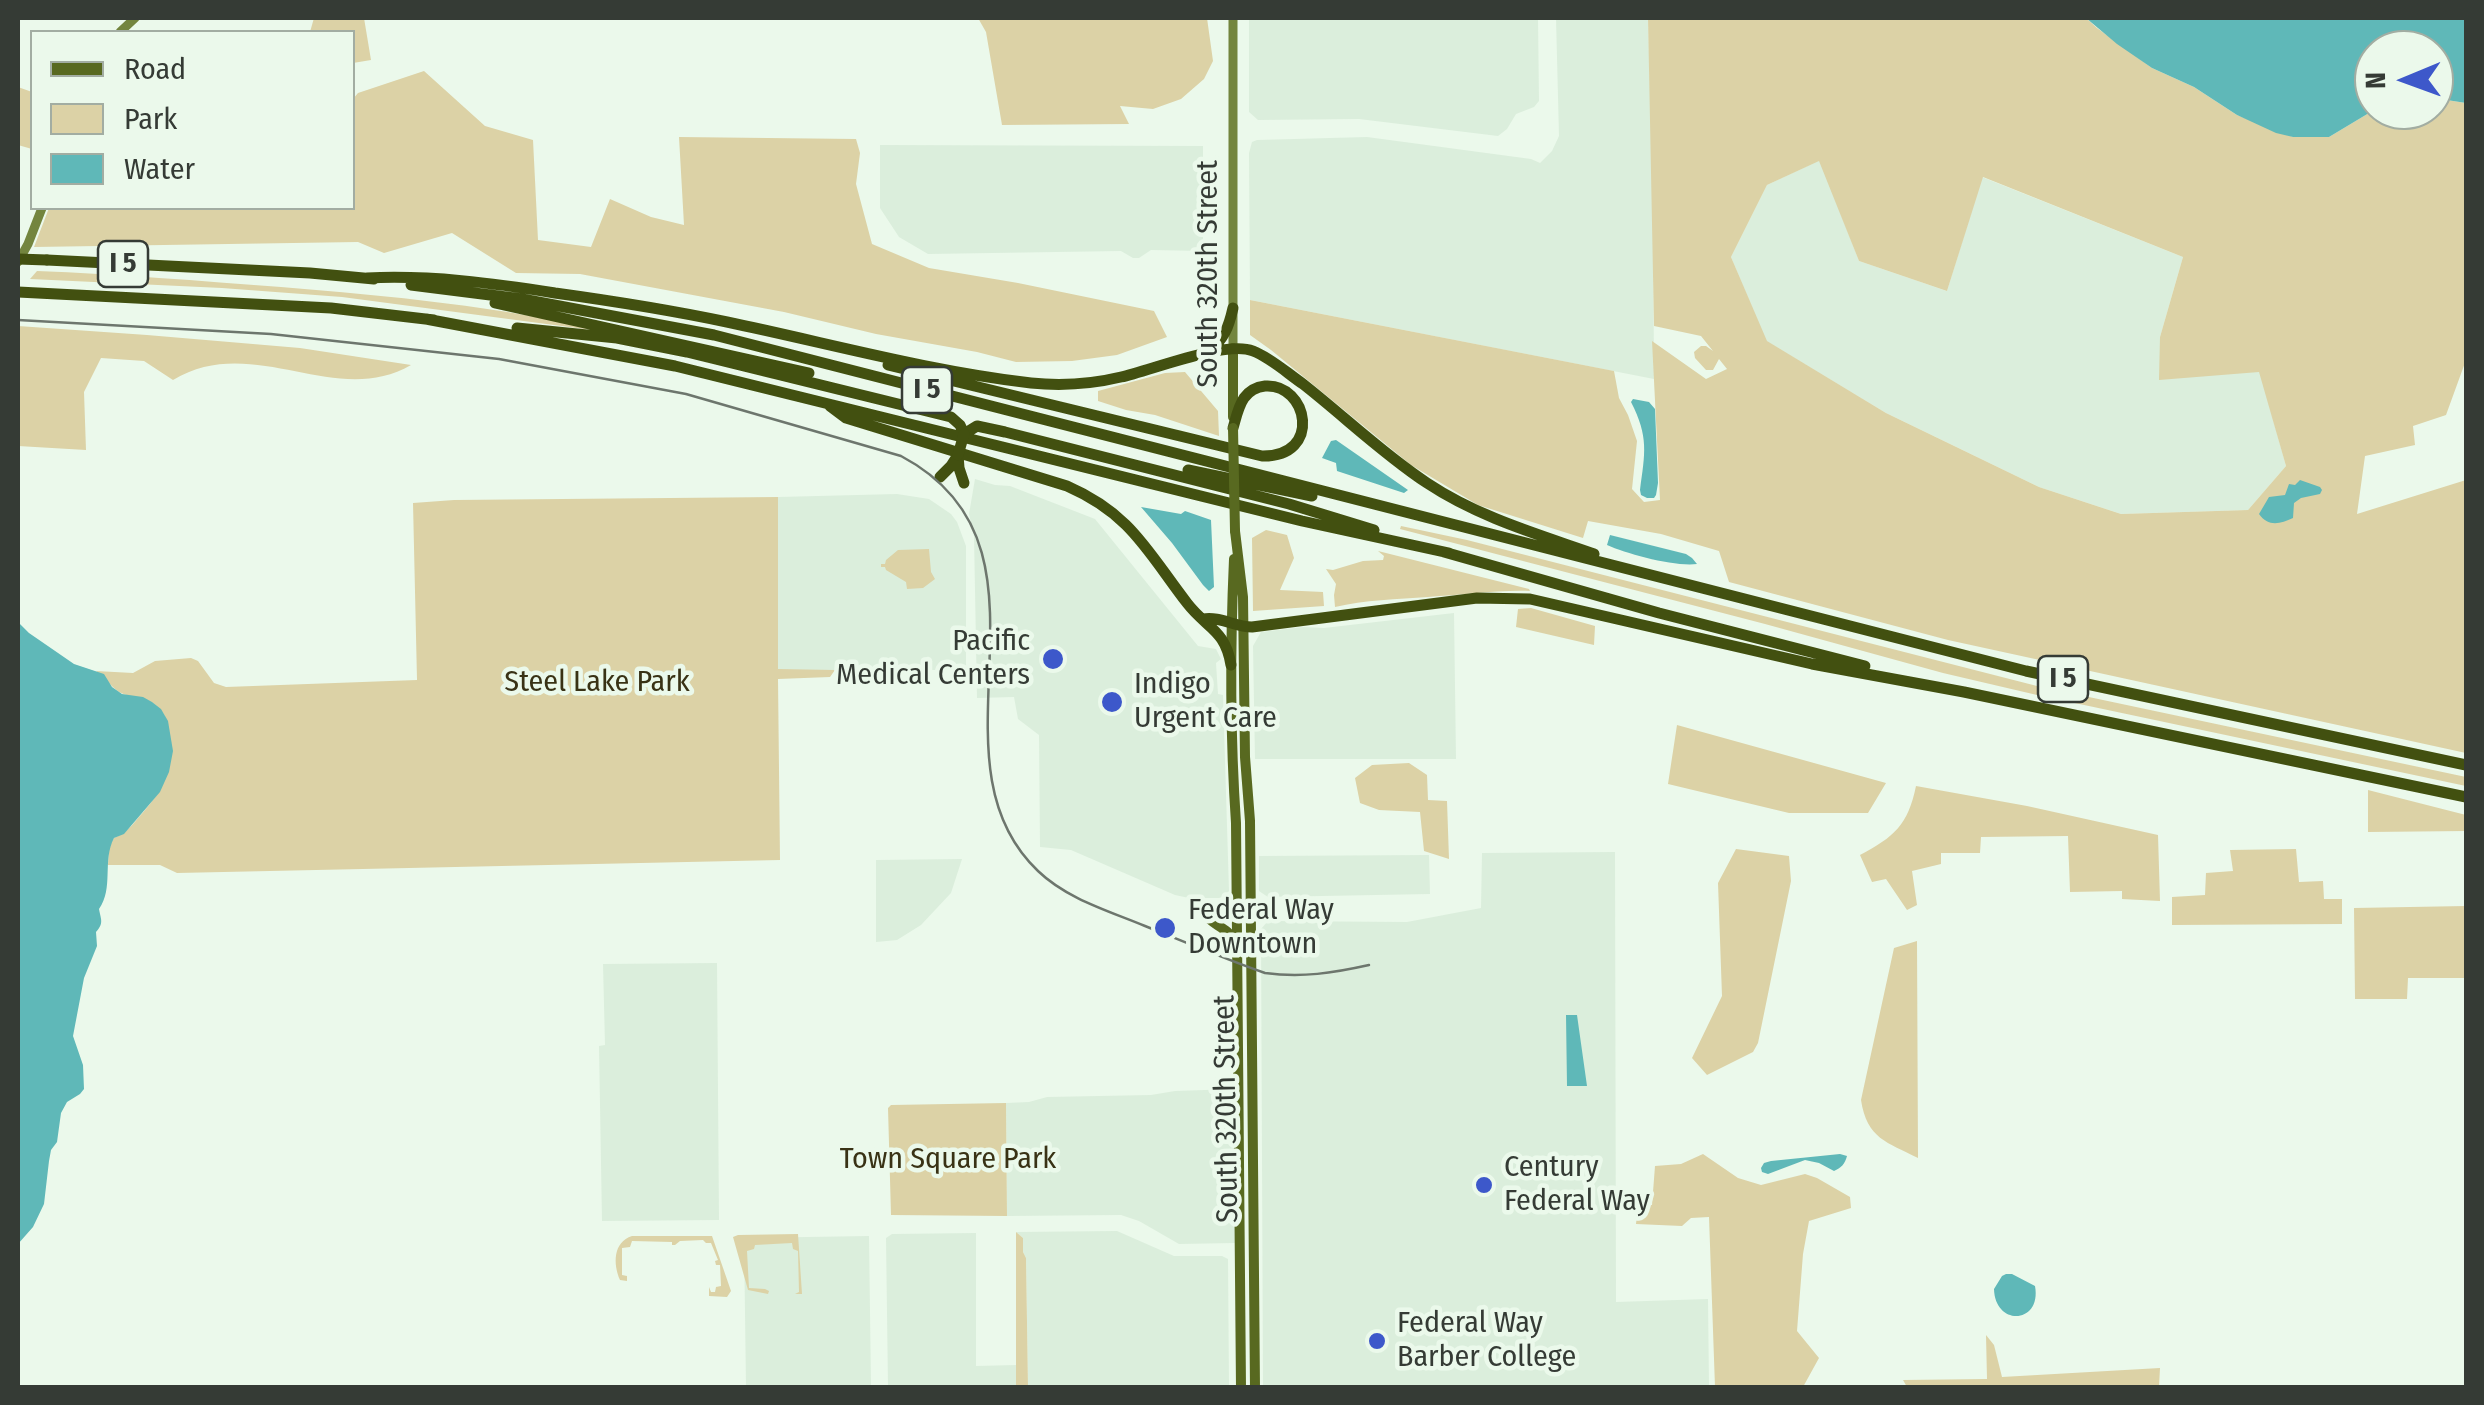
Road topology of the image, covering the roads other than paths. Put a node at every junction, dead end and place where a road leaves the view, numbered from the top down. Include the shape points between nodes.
1 (1233, 18) edge
2 (41, 210) edge
3 (18, 261) edge
4 (367, 278) junction
5 (410, 285) junction
6 (18, 292) edge
7 (1234, 308) junction
8 (426, 319) junction
9 (808, 341) junction
10 (1233, 348) junction
11 (1209, 352) junction
12 (824, 402) junction
13 (930, 408) junction
14 (1006, 428) junction
15 (1234, 428) junction
16 (965, 429) junction
17 (956, 463) junction
18 (940, 477) dead end
19 (964, 483) dead end
20 (1439, 521) junction
21 (1448, 553) junction
22 (1664, 578) junction
23 (1203, 619) junction
24 (1237, 624) junction
25 (1232, 665) junction
26 (1964, 692) junction
27 (2466, 765) edge
28 (2466, 798) edge
29 (1202, 910) dead end
30 (1237, 948) junction
31 (1238, 1012) junction
32 (1252, 1076) junction
33 (1238, 1084) junction
34 (1252, 1142) junction
35 (1248, 1388) edge

1 - 7 main road, South 320th Street
2 - 3 main road
3 - 4 highway, I 5, bridge
4 - 5 highway, I 5
4 - 9 highway via 513,286
5 - 13 highway via 752,358
5 - 20 highway, I 5 via 714,335
6 - 8 highway, I 5
7 - 10 main road, South 320th Street
7 - 11 highway via 1223,338
8 - 12 highway, I 5 via 615,353
8 - 13 highway via 618,338
9 - 11 highway via 1039,384 1103,381
9 - 15 highway via 1262,456 1294,448 1301,412 1286,391 1260,387 1245,398
10 - 11 highway
10 - 15 main road, South 320th Street
10 - 22 highway via 1269,360 1394,460 1462,504
12 - 21 highway, I 5
12 - 23 highway via 846,418 1096,500 1132,530
13 - 16 highway
14 - 16 highway
14 - 20 highway
14 - 21 highway
15 - 24 main road, South 320th Street, bridge via 1243,597
16 - 17 highway, bridge
17 - 18 highway
17 - 19 highway
20 - 22 highway, I 5
21 - 26 highway, I 5
22 - 27 highway, I 5 via 2026,672
23 - 24 highway
23 - 25 highway via 1226,643
24 - 25 main road, South 320th Street
24 - 26 highway via 1477,598 1530,599
24 - 32 main road, South 320th Street via 1250,833
25 - 30 main road, South 320th Street
26 - 28 highway, I 5
29 - 30 main road
30 - 31 main road, South 320th Street
31 - 32 main road via 1245,1071
31 - 33 main road, South 320th Street
32 - 34 main road, South 320th Street
33 - 34 main road via 1246,1088
33 - 35 main road, South 320th Street via 1241,1353
34 - 35 main road, South 320th Street

